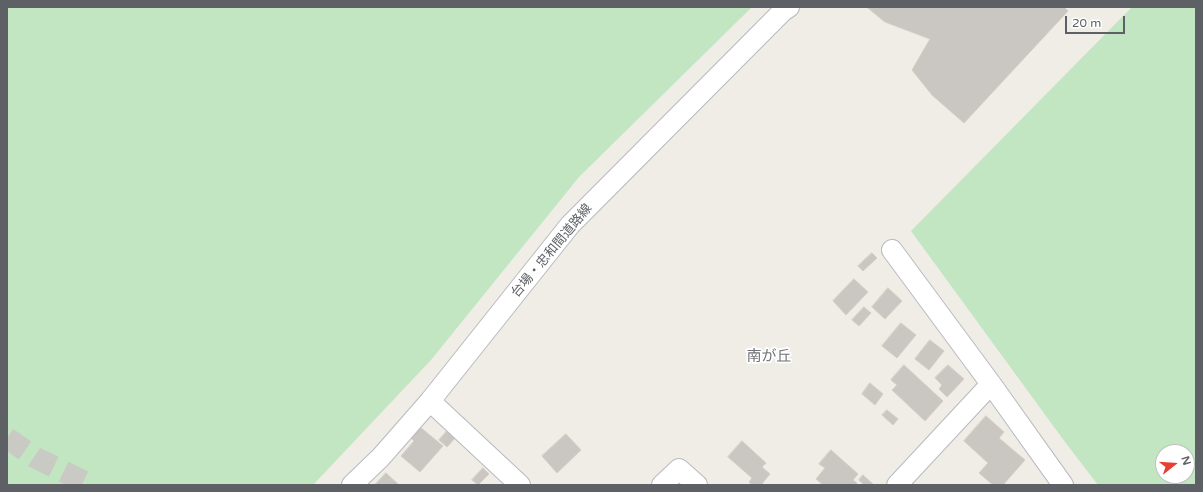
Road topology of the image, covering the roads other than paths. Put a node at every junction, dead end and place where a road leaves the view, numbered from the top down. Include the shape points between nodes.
1 (789, 7) edge
2 (892, 250) dead end
3 (991, 384) junction
4 (430, 401) junction
5 (352, 485) edge
6 (520, 485) edge
7 (662, 485) edge
8 (697, 485) edge
9 (897, 485) edge
10 (1063, 485) edge

1 - 4 street, 台場・忠和間道路線 via 783,10 570,225
2 - 3 street
3 - 9 street
3 - 10 street
4 - 5 street, 台場・忠和間道路線 via 381,457
4 - 6 street
7 - 8 street via 679,469

